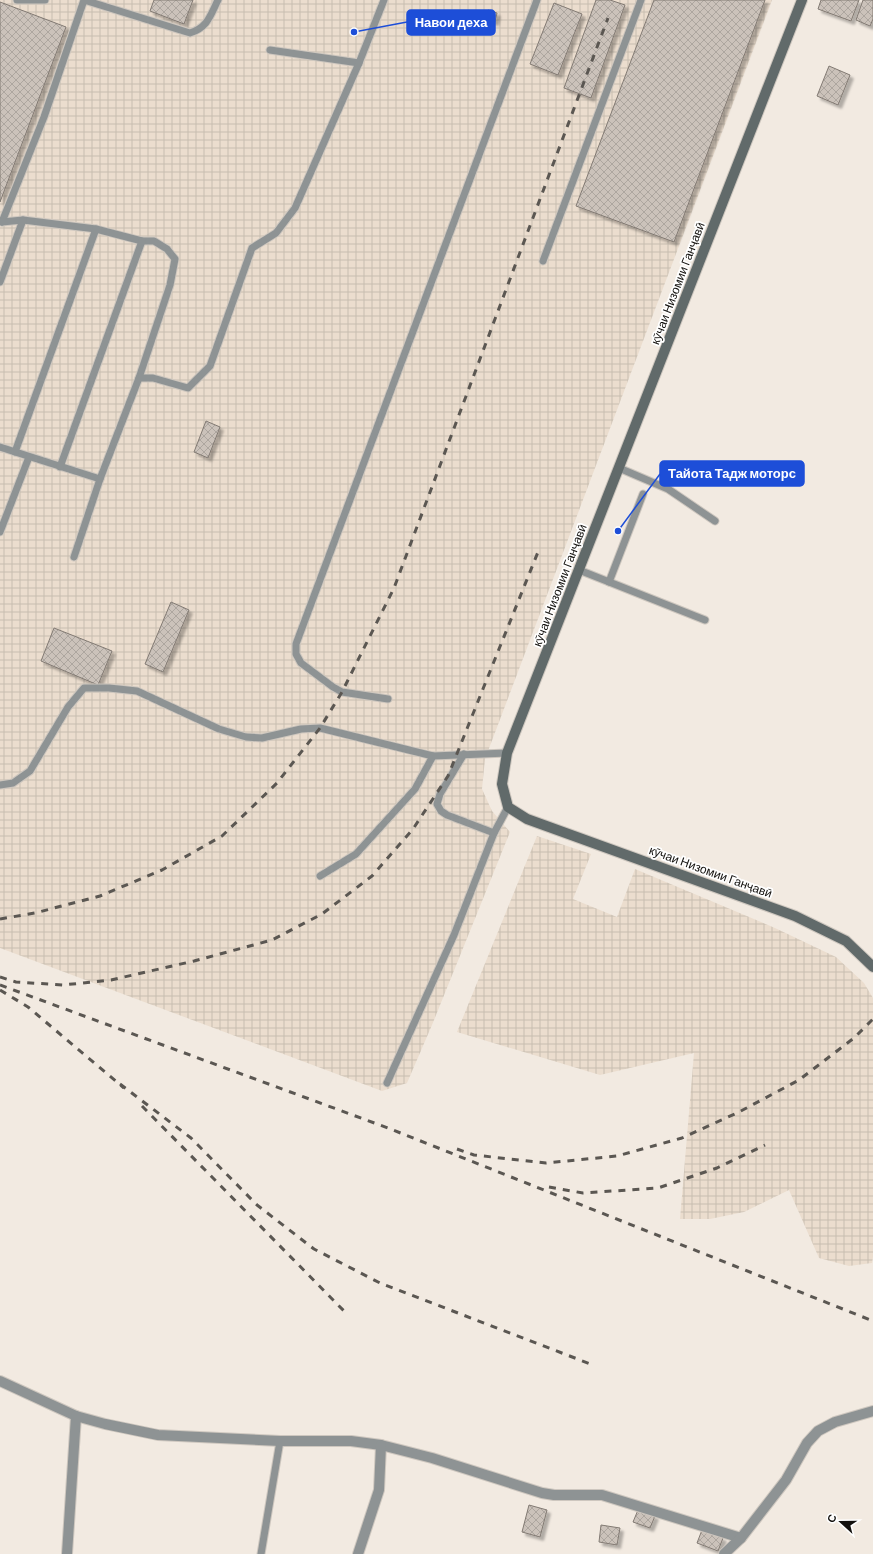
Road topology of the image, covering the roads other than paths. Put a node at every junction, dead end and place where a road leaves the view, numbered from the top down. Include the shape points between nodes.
1 (17, 0) edge
2 (45, 0) edge
3 (84, 0) edge
4 (218, 0) edge
5 (384, 0) edge
6 (537, 0) edge
7 (641, 0) edge
8 (802, 0) edge
9 (270, 50) dead end
10 (359, 63) junction
11 (23, 220) junction
12 (1, 222) edge
13 (96, 230) junction
14 (142, 241) junction
15 (543, 261) dead end
16 (0, 282) edge
17 (139, 378) junction
18 (0, 447) edge
19 (15, 452) junction
20 (29, 457) junction
21 (60, 467) junction
22 (618, 468) junction
23 (100, 479) junction
24 (643, 494) dead end
25 (715, 521) dead end
26 (0, 532) edge
27 (74, 557) dead end
28 (579, 570) junction
29 (609, 582) junction
30 (704, 620) dead end
31 (388, 699) dead end
32 (507, 753) junction
33 (464, 754) junction
34 (433, 756) junction
35 (0, 785) edge
36 (508, 807) junction
37 (494, 833) junction
38 (320, 876) dead end
39 (873, 968) edge
40 (387, 1083) dead end
41 (0, 1381) edge
42 (873, 1411) edge
43 (76, 1416) junction
44 (280, 1441) junction
45 (381, 1445) junction
46 (741, 1538) junction
47 (67, 1554) edge
48 (261, 1554) edge
49 (358, 1554) edge
50 (724, 1554) edge

1 - 2 lane
3 - 4 lane via 190,33 199,30 207,22
3 - 12 lane via 44,117
5 - 10 lane
6 - 31 lane via 296,644 296,654 301,663 333,687 342,692
7 - 15 lane
8 - 22 main road, кӯчаи Низомии Ганҷавӣ
9 - 10 lane
10 - 17 lane via 295,208 276,233 252,248 210,366 188,388 153,378
11 - 12 lane
11 - 13 lane
11 - 16 lane
13 - 14 lane
13 - 19 lane
14 - 17 lane via 154,241 167,249 175,259 170,285
14 - 21 lane
17 - 23 lane
18 - 19 lane
19 - 20 lane
20 - 21 lane
20 - 26 lane
21 - 23 lane
22 - 25 lane via 668,489
22 - 28 main road, кӯчаи Низомии Ганҷавӣ
23 - 27 lane
24 - 29 lane
28 - 29 lane
28 - 32 main road, кӯчаи Низомии Ганҷавӣ
29 - 30 lane
32 - 33 lane
32 - 36 main road, кӯчаи Низомии Ганҷавӣ via 502,784
33 - 34 lane
33 - 37 lane via 440,794 437,804 447,815
34 - 35 lane via 320,728 301,729 262,738 246,737 219,729 137,691 84,688 68,707 30,770 13,782
34 - 38 lane via 415,789 356,854
36 - 37 lane
36 - 39 main road, кӯчаи Низомии Ганҷавӣ via 527,819 795,916 846,940
37 - 40 lane via 454,935
41 - 43 street
42 - 46 street via 835,1422 818,1431 807,1443 786,1480
43 - 44 street via 158,1434
43 - 47 street
44 - 45 street via 351,1441
44 - 48 lane
45 - 46 street via 432,1458 542,1493 602,1495
45 - 49 street via 379,1490
46 - 50 street

